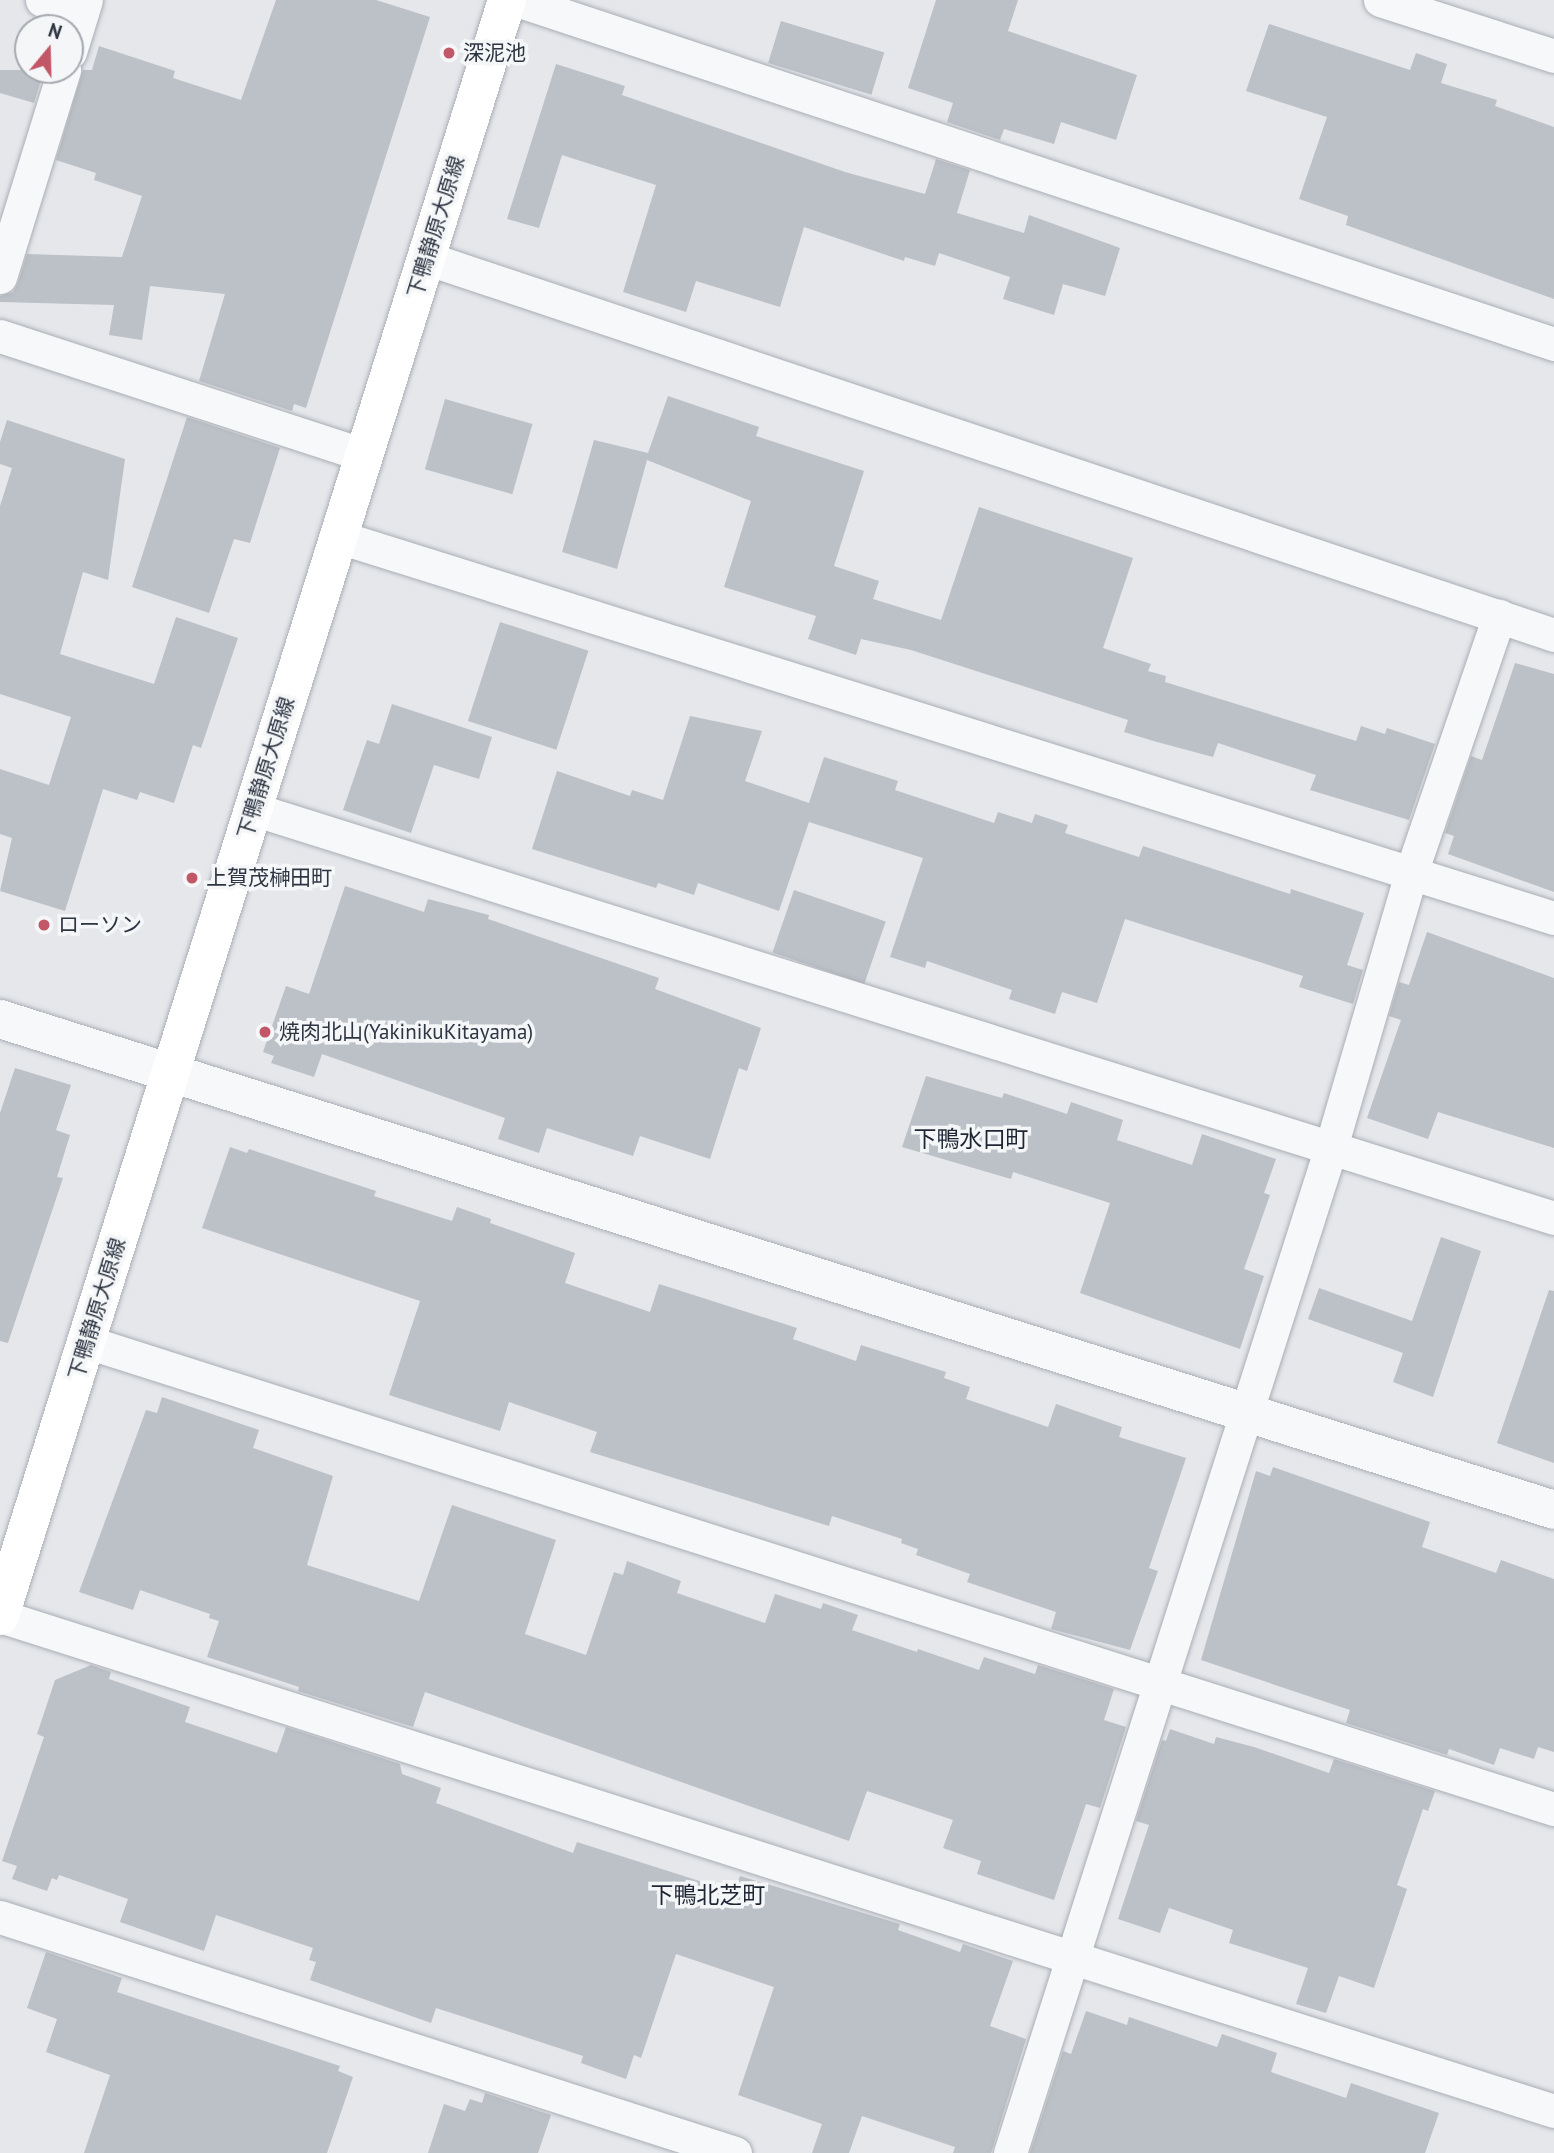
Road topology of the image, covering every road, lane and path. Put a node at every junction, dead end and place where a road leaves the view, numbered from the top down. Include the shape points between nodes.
1 (42, 0) edge
2 (507, 0) edge
3 (517, 0) edge
4 (1380, 0) edge
5 (84, 6) edge
6 (1554, 56) edge
7 (60, 84) edge
8 (426, 258) junction
9 (0, 277) edge
10 (0, 337) edge
11 (1554, 344) edge
12 (365, 455) junction
13 (339, 537) junction
14 (1499, 616) junction
15 (1554, 635) edge
16 (253, 809) junction
17 (1412, 873) junction
18 (1554, 918) edge
19 (0, 1019) edge
20 (171, 1072) junction
21 (1331, 1147) junction
22 (1554, 1218) edge
23 (86, 1342) junction
24 (1248, 1413) junction
25 (1554, 1510) edge
26 (0, 1616) edge
27 (1161, 1684) junction
28 (1554, 1809) edge
29 (0, 1917) edge
30 (1073, 1958) junction
31 (1554, 2111) edge
32 (735, 2153) edge
33 (1010, 2153) edge

1 - 5 street
2 - 8 main road, 下鴨静原大原線
3 - 11 street
4 - 6 street
7 - 9 street
8 - 12 main road, 下鴨静原大原線
8 - 14 street
10 - 12 street
12 - 13 main road, 下鴨静原大原線
13 - 16 main road, 下鴨静原大原線
13 - 17 street
14 - 15 street
14 - 17 street
16 - 20 main road, 下鴨静原大原線
16 - 21 street
17 - 18 street
17 - 21 street
19 - 20 street
20 - 23 main road, 下鴨静原大原線
20 - 24 street
21 - 22 street
21 - 24 street
23 - 26 main road, 下鴨静原大原線
23 - 27 street
24 - 25 street
24 - 27 street
26 - 30 street
27 - 28 street
27 - 30 street
29 - 32 street
30 - 31 street
30 - 33 street

